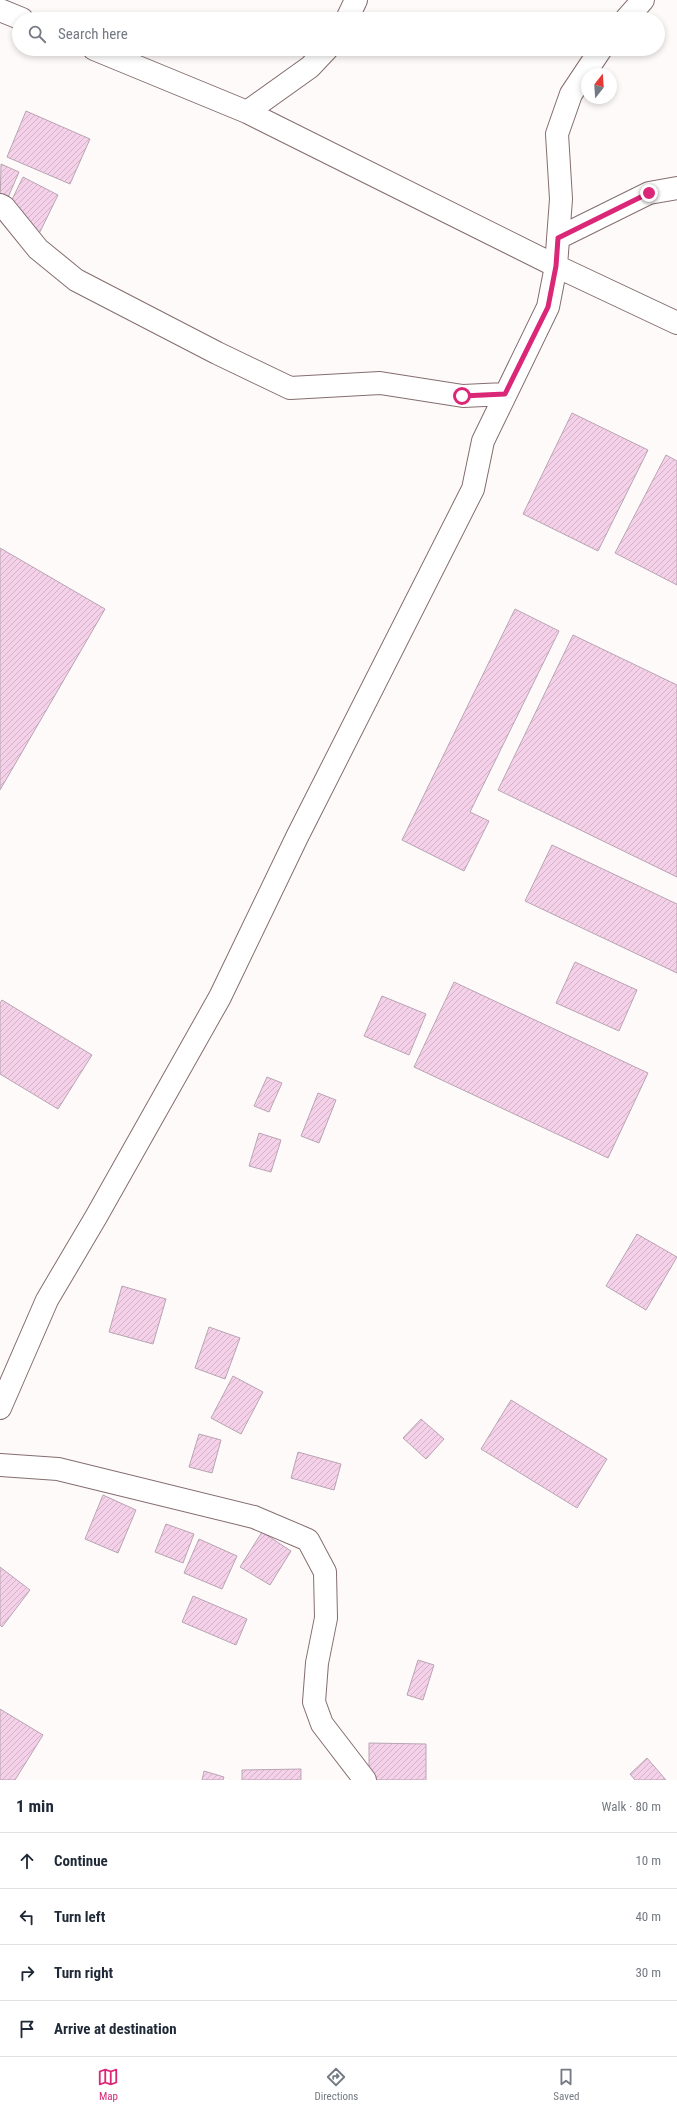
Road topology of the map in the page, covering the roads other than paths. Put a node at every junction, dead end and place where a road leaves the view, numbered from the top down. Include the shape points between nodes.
1 (356, 0) edge
2 (643, 0) edge
3 (0, 10) edge
4 (351, 12) edge
5 (632, 12) edge
6 (12, 15) edge
7 (111, 56) edge
8 (320, 56) edge
9 (596, 56) edge
10 (247, 112) junction
11 (677, 188) edge
12 (0, 205) edge
13 (558, 238) junction
14 (556, 266) junction
15 (677, 323) edge
16 (505, 394) junction
17 (0, 1408) edge
18 (0, 1465) edge
19 (365, 1780) edge

1 - 4 street
2 - 5 street
3 - 6 street
7 - 10 street
8 - 10 street via 310,67
9 - 13 street via 571,94 557,134 561,199
10 - 14 street
11 - 13 street via 649,193
12 - 16 street via 38,249 76,280 290,388 380,383 462,396
13 - 14 street
14 - 15 street
14 - 16 street via 548,307
16 - 17 street via 483,441 473,489 297,837 220,997 96,1217 46,1300
18 - 19 street via 58,1469 254,1517 308,1540 324,1572 325,1588 326,1618 317,1663 314,1702 322,1724

